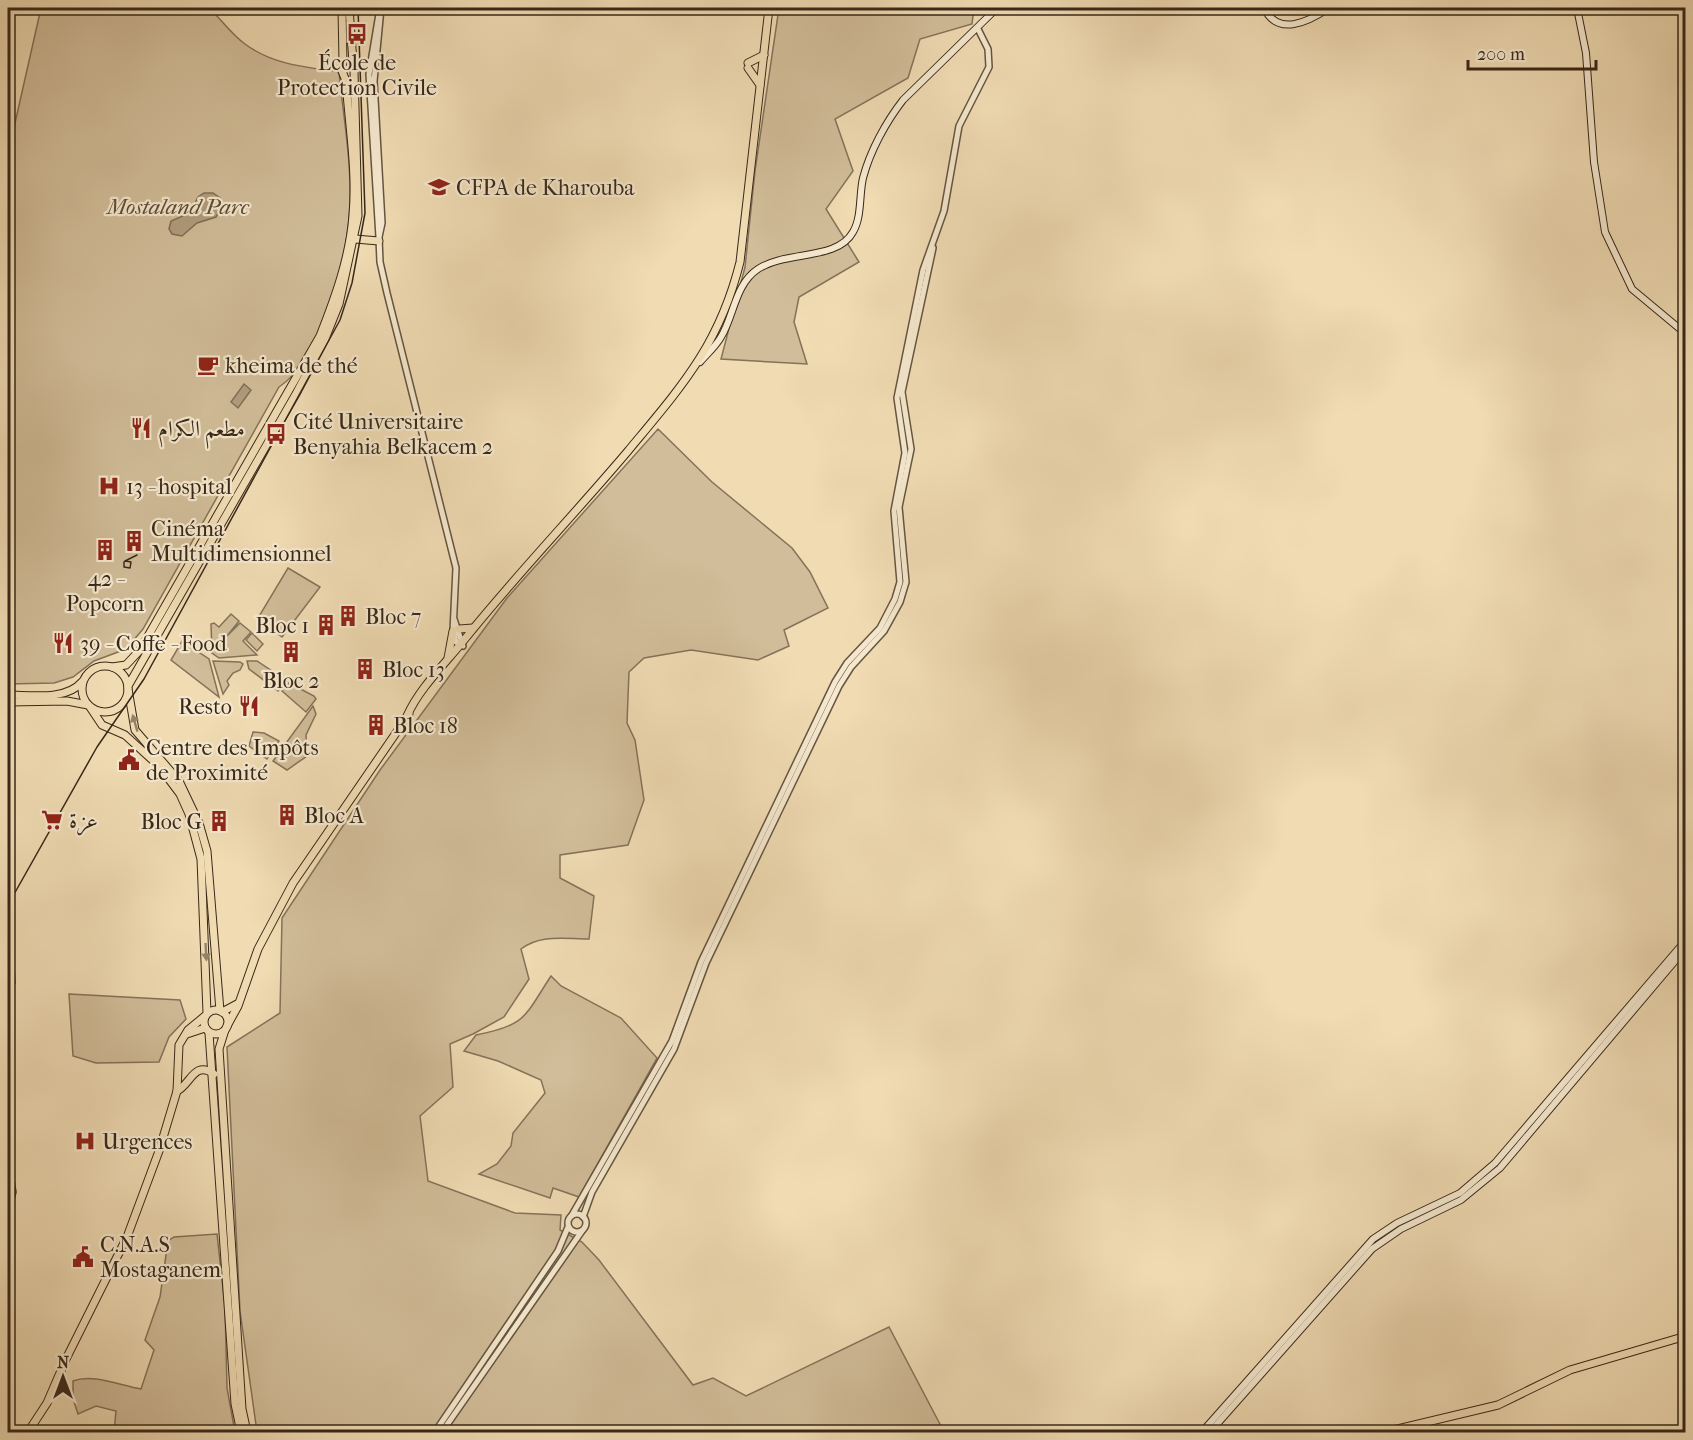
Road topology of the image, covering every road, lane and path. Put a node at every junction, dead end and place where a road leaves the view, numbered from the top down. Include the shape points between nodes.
1 (342, 8) edge
2 (350, 8) edge
3 (380, 8) edge
4 (769, 8) edge
5 (997, 8) edge
6 (1264, 8) edge
7 (1329, 8) edge
8 (1577, 8) edge
9 (978, 29) junction
10 (764, 55) junction
11 (343, 67) junction
12 (353, 67) junction
13 (760, 86) junction
14 (355, 239) junction
15 (379, 239) junction
16 (933, 241) junction
17 (1686, 334) edge
18 (700, 362) junction
19 (510, 583) junction
20 (475, 626) junction
21 (456, 630) junction
22 (462, 644) junction
23 (447, 659) junction
24 (112, 667) junction
25 (84, 680) junction
26 (128, 688) junction
27 (8, 695) edge
28 (8, 702) edge
29 (89, 706) junction
30 (407, 716) junction
31 (1686, 940) edge
32 (1686, 948) edge
33 (240, 999) junction
34 (221, 1011) junction
35 (206, 1015) junction
36 (226, 1028) junction
37 (207, 1030) junction
38 (183, 1037) junction
39 (214, 1074) junction
40 (177, 1091) junction
41 (572, 1215) junction
42 (583, 1217) junction
43 (568, 1227) junction
44 (582, 1231) junction
45 (1686, 1336) edge
46 (28, 1432) edge
47 (241, 1432) edge
48 (247, 1432) edge
49 (435, 1432) edge
50 (442, 1432) edge
51 (1202, 1432) edge
52 (1210, 1432) edge
53 (1385, 1432) edge

1 - 11 main road
2 - 12 main road
3 - 15 street via 369,74
4 - 10 main road
5 - 9 main road
6 - 7 main road via 1269,17 1288,26 1311,20
8 - 17 main road via 1586,53 1593,162 1605,232 1632,289
9 - 16 street via 988,49 989,67 959,126 946,204
9 - 18 main road via 893,114 866,170 855,231 840,247 805,253 756,270 740,291 722,337
10 - 13 main road
10 - 13 main road via 748,66
11 - 12 main road via 348,74
11 - 12 main road via 349,60
11 - 24 main road via 352,150 353,216 333,302 320,336 140,650 126,665
12 - 14 main road via 359,193
13 - 18 main road via 740,262 725,309
14 - 15 main road
14 - 26 main road via 339,304 325,339
15 - 21 street via 387,293 456,567
16 - 41 street via 923,270 897,398 905,453 894,506 901,573 895,599 880,628 835,682 701,962 672,1041
16 - 42 street via 902,392 911,449 899,507 907,575 900,602 884,631 839,686 706,963 674,1049 592,1192
18 - 19 main road via 570,520
19 - 20 main road
19 - 22 main road
20 - 21 main road
20 - 22 main road
21 - 22 street
21 - 23 main road
22 - 23 main road
22 - 30 main road
23 - 30 main road
24 - 25 main road via 93,669
24 - 26 main road via 123,674
25 - 27 main road via 63,693
25 - 29 main road via 82,693
26 - 29 main road via 118,708 104,712
34 -> 26 main road via 207,851 200,823 179,781 135,730
28 - 29 main road via 67,701
29 -> 35 main road via 102,725 125,735 159,766 189,814 201,859
30 - 33 main road via 293,883 258,948
31 - 51 main road via 1495,1163 1460,1193 1396,1223 1373,1239
32 - 52 main road via 1500,1168 1461,1200 1401,1229 1372,1249
33 - 34 main road via 232,1008
33 - 36 main road
34 - 35 main road
34 - 36 main road via 227,1018
35 - 37 main road
35 - 38 main road
36 - 37 main road via 220,1034
36 - 48 main road via 219,1049 242,1409
37 - 38 main road
37 - 39 main road
38 - 40 main road via 177,1053
39 - 40 main road via 194,1072
39 - 47 main road via 234,1394
40 - 46 main road via 127,1237 47,1403
41 - 42 street
41 - 43 street
42 - 44 street via 586,1223
43 - 44 street via 574,1232
43 - 49 street via 558,1251
44 - 50 street
45 - 53 main road via 1570,1370 1498,1405

